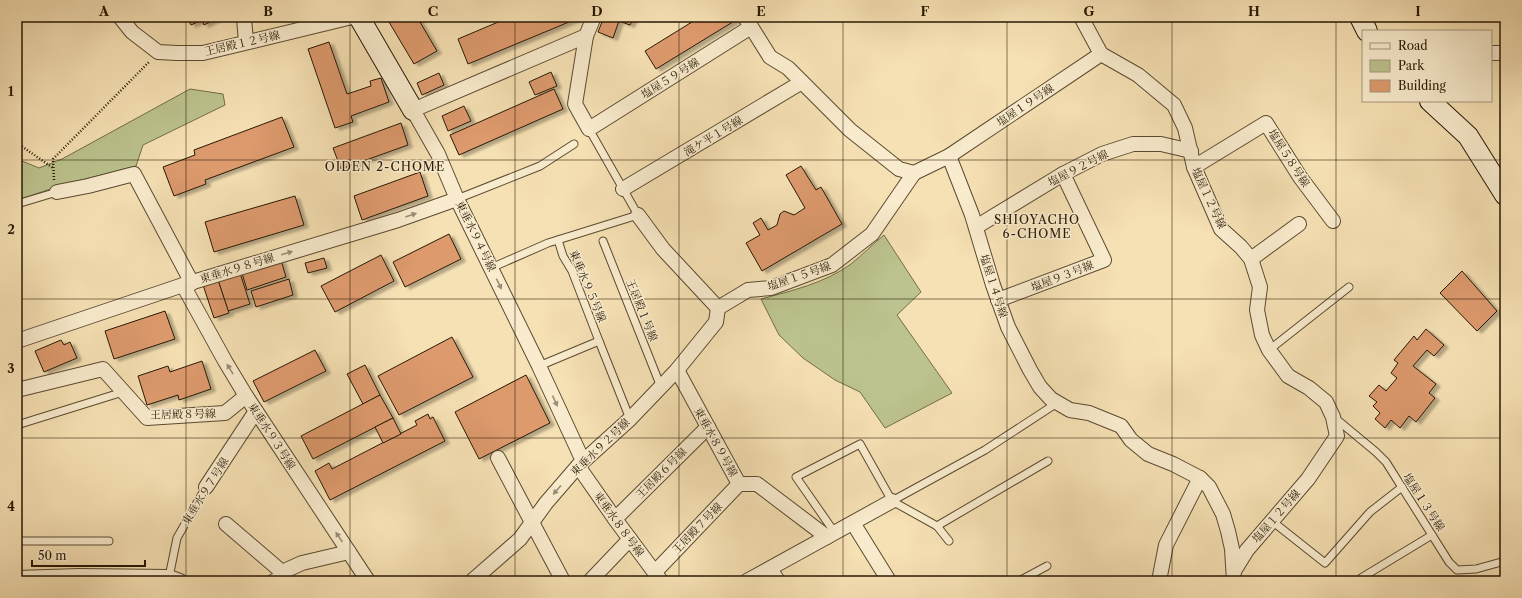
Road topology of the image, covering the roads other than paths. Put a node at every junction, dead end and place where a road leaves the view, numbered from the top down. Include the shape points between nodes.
1 (120, 17) edge
2 (246, 17) edge
3 (352, 17) edge
4 (359, 17) edge
5 (594, 17) edge
6 (1080, 17) edge
7 (1360, 17) edge
8 (748, 22) edge
9 (1366, 30) edge
10 (586, 36) junction
11 (246, 42) junction
12 (1505, 53) edge
13 (1101, 54) junction
14 (1492, 54) edge
15 (802, 82) junction
16 (1431, 102) edge
17 (413, 110) junction
18 (589, 129) junction
19 (574, 144) dead end
20 (1191, 151) junction
21 (949, 156) junction
22 (1194, 167) junction
23 (914, 173) junction
24 (1063, 174) junction
25 (623, 189) junction
26 (57, 192) joint
27 (1505, 195) edge
28 (458, 199) junction
29 (17, 204) edge
30 (638, 215) junction
31 (1333, 221) dead end
32 (1299, 224) dead end
33 (976, 227) junction
34 (558, 240) junction
35 (603, 241) dead end
36 (1251, 259) junction
37 (492, 268) junction
38 (187, 284) junction
39 (1349, 287) dead end
40 (998, 300) junction
41 (718, 308) junction
42 (17, 341) edge
43 (599, 341) junction
44 (1269, 350) junction
45 (539, 366) junction
46 (677, 370) junction
47 (661, 387) junction
48 (17, 390) edge
49 (124, 392) junction
50 (246, 396) junction
51 (1057, 403) junction
52 (256, 411) junction
53 (1334, 417) junction
54 (630, 418) junction
55 (17, 425) edge
56 (708, 427) junction
57 (498, 458) dead end
58 (1048, 461) dead end
59 (581, 464) junction
60 (1200, 478) junction
61 (739, 484) junction
62 (1402, 487) junction
63 (206, 488) joint
64 (892, 501) junction
65 (615, 519) junction
66 (1272, 521) junction
67 (532, 522) junction
68 (853, 523) junction
69 (226, 524) dead end
70 (937, 526) junction
71 (831, 535) junction
72 (1432, 535) junction
73 (630, 539) junction
74 (17, 541) edge
75 (109, 541) dead end
76 (950, 541) dead end
77 (349, 552) junction
78 (1505, 561) edge
79 (1047, 566) dead end
80 (770, 569) junction
81 (282, 572) junction
82 (1234, 576) edge
83 (658, 577) edge
84 (17, 578) edge
85 (78, 579) edge
86 (175, 579) edge
87 (268, 581) edge
88 (368, 581) edge
89 (472, 581) edge
90 (563, 581) edge
91 (590, 581) edge
92 (747, 581) edge
93 (778, 581) edge
94 (889, 581) edge
95 (1019, 581) edge
96 (1159, 581) edge
97 (1359, 581) edge

1 - 11 street, 王居殿１２号線 via 132,32 158,52 203,53
2 - 11 street
3 - 11 street, 王居殿１２号線
4 - 17 street, 東垂水９４号線
5 - 10 street
6 - 13 street
7 - 9 street
8 - 15 street via 770,57 788,68
8 - 18 street, 塩屋５９号線
10 - 17 street
10 - 18 street via 575,104
12 - 14 street
13 - 20 street, 塩屋１２号線 via 1138,75 1174,105 1185,128
13 - 21 street, 塩屋１９号線
15 - 23 street via 850,130 899,169
15 - 25 street, 滝ケ平１号線
16 - 27 street via 1468,136
17 - 28 street, 東垂水９４号線 via 438,154
18 - 25 lane
19 - 28 lane via 540,166
20 - 22 street, 塩屋１２号線
20 - 24 street, 塩屋９２号線 via 1161,144 1133,144 1102,154
21 - 23 street
21 - 33 street, 塩屋１４号線
22 - 31 street, 塩屋５８号線 via 1266,123 1300,177
22 - 36 street, 塩屋１２号線 via 1221,229
23 - 41 street, 塩屋１５号線 via 872,234 832,265 771,288 748,290
24 - 33 street, 塩屋９２号線
24 - 40 street, 塩屋９３号線 via 1104,260
25 - 30 lane
26 - 29 lane, 東垂水９３号線
26 - 38 street, 東垂水９３号線 via 134,174
28 - 37 street, 東垂水９４号線
38 -> 28 street, 東垂水９８号線 via 398,220
30 - 34 lane, 東垂水９５号線
30 - 41 street via 663,249
32 - 36 street
33 - 40 street, 塩屋１４号線
34 - 37 lane, 東垂水９５号線
34 - 43 lane, 東垂水９５号線
35 - 47 lane, 王居殿１号線
36 - 44 street, 塩屋１２号線 via 1260,287 1257,310 1262,335
37 -> 45 street, 東垂水９４号線
38 - 42 street, 東垂水９８号線
50 -> 38 street, 東垂水９３号線 via 225,361
39 - 44 lane
40 - 51 street, 塩屋１４号線 via 1008,327 1030,370 1046,393
41 - 46 street, 東垂水９２号線 via 716,322
43 - 45 lane
43 - 54 lane, 東垂水９５号線
44 - 53 street, 塩屋１２号線 via 1288,376 1326,402
45 -> 59 street, 東垂水９４号線
46 - 47 street, 東垂水９２号線
46 - 56 street, 東垂水８９号線
47 - 54 street, 東垂水９２号線
48 - 49 street, 王居殿８号線 via 102,369
49 - 50 street, 王居殿８号線 via 147,418 225,413
49 - 55 lane
50 - 52 street, 東垂水９３号線
51 - 60 street, 塩屋１４号線 via 1070,410 1089,412 1121,426 1131,440 1148,454
51 - 64 lane via 985,450
52 - 63 street, 東垂水９７号線
77 -> 52 street, 東垂水９３号線
53 - 62 lane, 塩屋１３号線 via 1386,462
53 - 66 street, 塩屋１２号線 via 1337,436 1308,479
54 - 59 street, 東垂水９２号線
56 - 61 street, 東垂水８９号線
56 - 65 street, 王居殿６号線
57 - 67 street
58 - 70 lane
59 - 65 street, 東垂水８８号線
59 -> 67 street, 東垂水９２号線
60 - 82 street, 塩屋１４号線 via 1209,487 1223,514 1232,549
60 - 96 street via 1166,545
61 - 71 street, 東垂水８９号線 via 757,484
61 - 83 street, 王居殿７号線
62 - 66 lane via 1370,512 1325,563
62 - 72 lane, 塩屋１３号線
63 - 86 lane, 東垂水９７号線 via 176,538
64 - 68 street
64 - 70 lane
64 - 71 lane via 860,444 796,477
65 - 73 street, 東垂水８８号線
66 - 82 street, 塩屋１２号線 via 1247,550
67 - 89 street, 東垂水９２号線 via 520,539
67 - 90 street
68 - 71 street
68 - 94 street
69 - 81 street
70 - 76 lane
71 - 80 street
72 - 78 lane, 塩屋１３号線 via 1457,570 1476,569
72 - 97 lane
73 - 83 street, 東垂水８８号線
73 - 91 street
74 - 75 lane
77 - 81 street via 302,563
77 - 88 street, 東垂水９３号線
79 - 95 lane
80 - 92 street
80 - 93 street
81 - 87 lane
84 - 85 street
85 - 86 street

